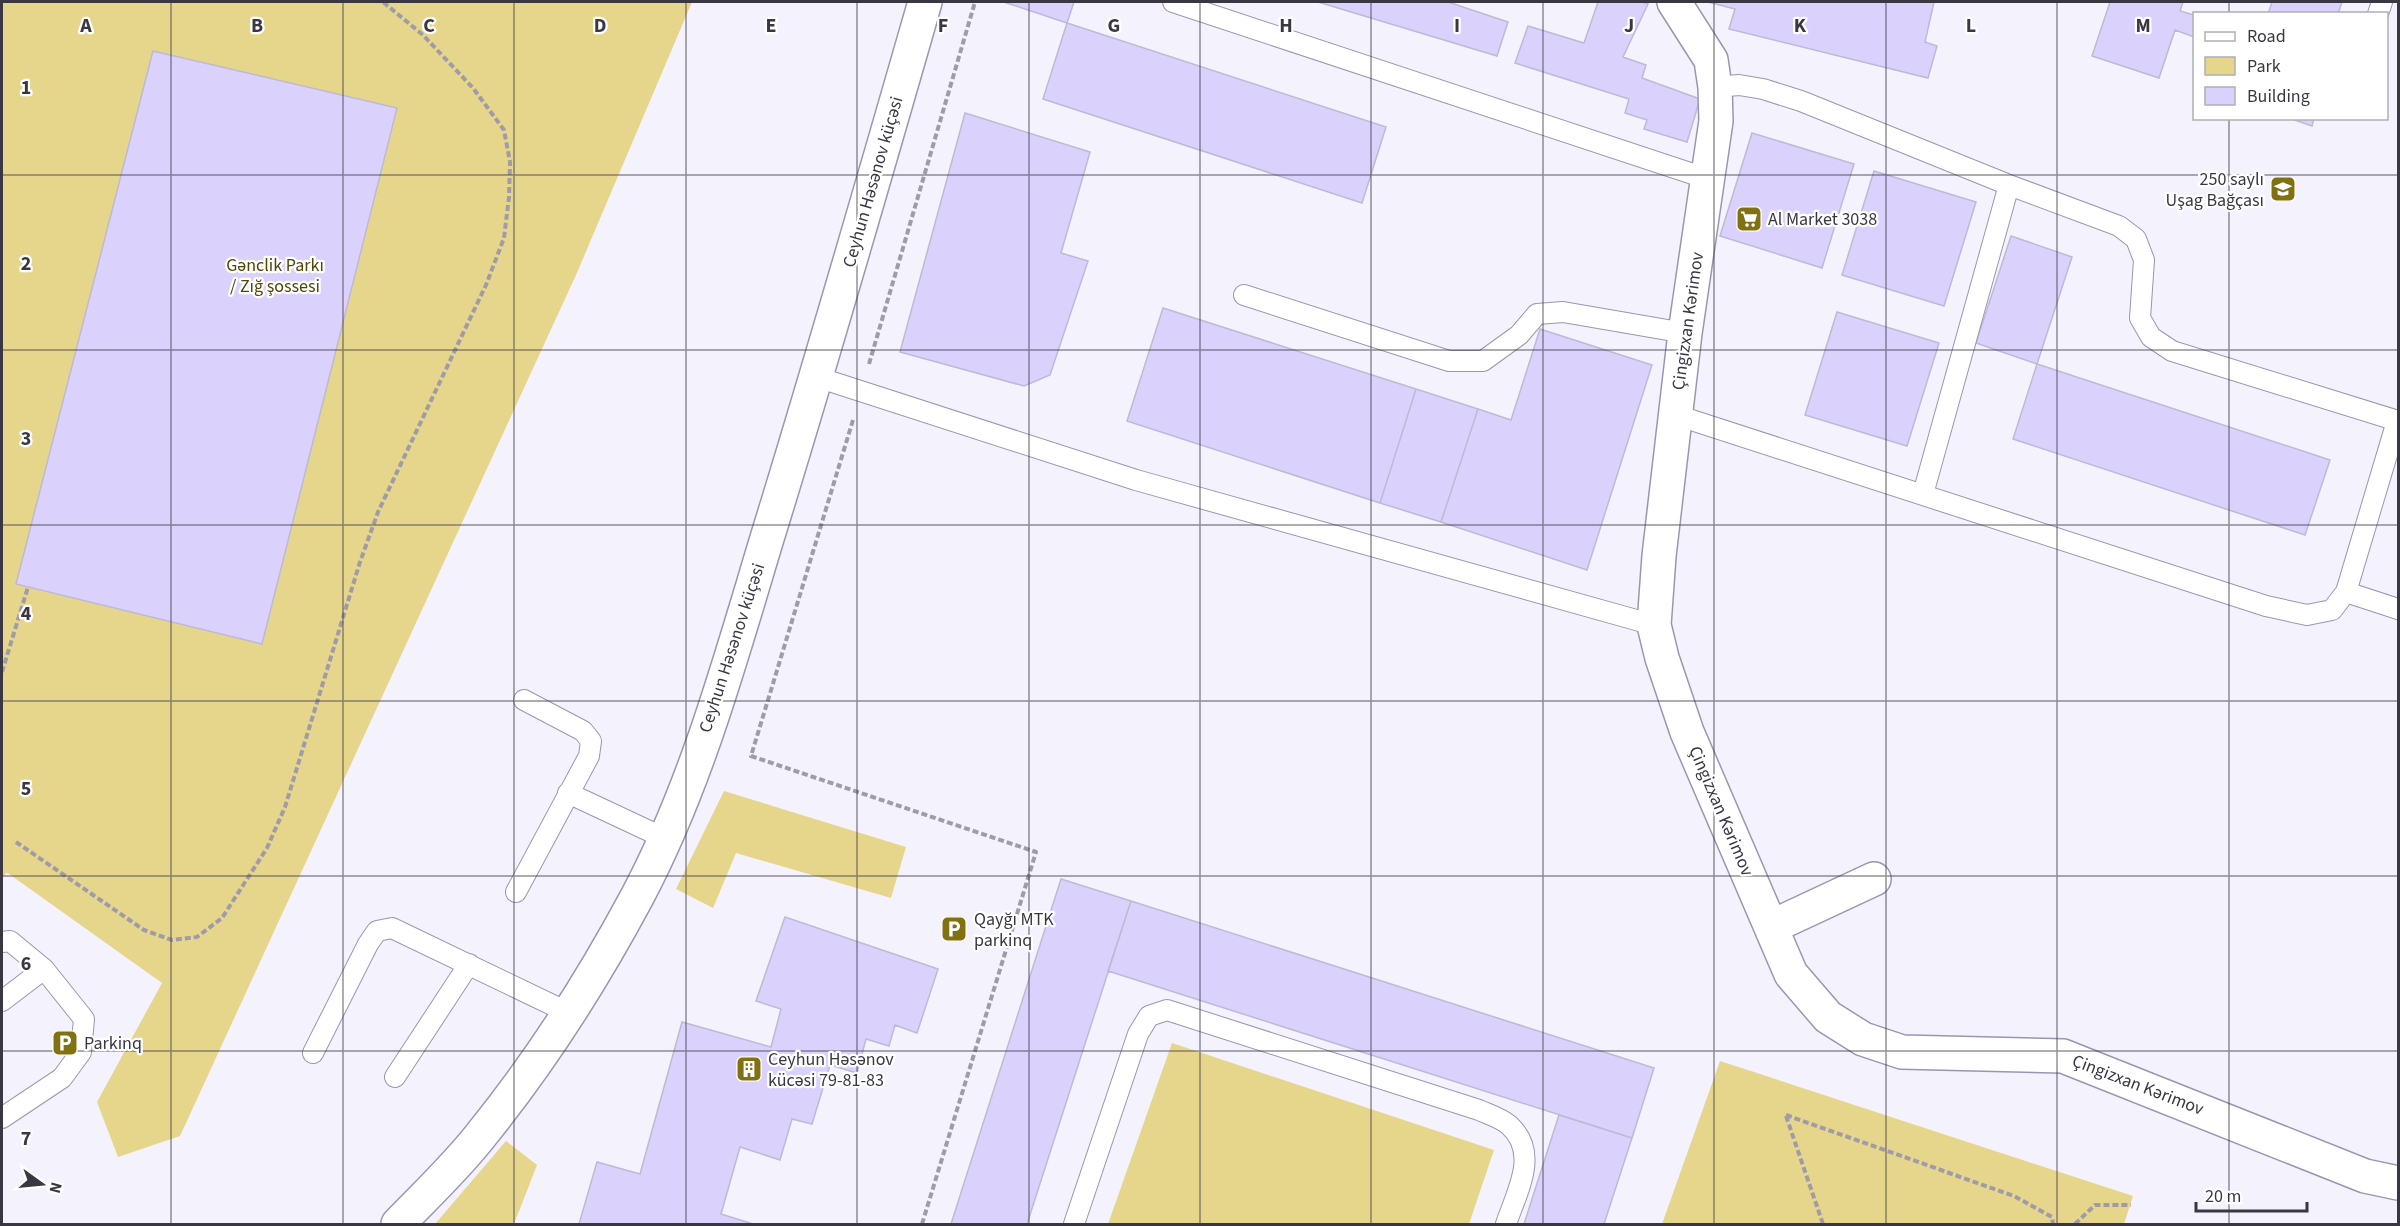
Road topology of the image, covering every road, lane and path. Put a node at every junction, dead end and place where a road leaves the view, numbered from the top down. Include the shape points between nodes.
1 (383, 2) edge
2 (925, 2) edge
3 (975, 2) edge
4 (1173, 2) edge
5 (1674, 2) edge
6 (1715, 87) junction
7 (1708, 178) junction
8 (2009, 185) junction
9 (1244, 296) dead end
10 (1685, 333) junction
11 (817, 377) junction
12 (862, 390) junction
13 (1676, 415) junction
14 (2398, 421) edge
15 (1923, 494) junction
16 (28, 586) dead end
17 (2346, 592) junction
18 (2398, 609) edge
19 (1654, 625) junction
20 (2, 672) edge
21 (524, 700) dead end
22 (568, 793) junction
23 (664, 838) junction
24 (16, 842) dead end
25 (1874, 879) dead end
26 (516, 892) dead end
27 (1771, 927) junction
28 (2, 942) edge
29 (469, 964) junction
30 (44, 969) junction
31 (2, 1001) edge
32 (569, 1013) junction
33 (314, 1053) dead end
34 (395, 1077) dead end
35 (2, 1118) edge
36 (2398, 1183) edge
37 (2130, 1205) dead end
38 (398, 1224) edge
39 (922, 1224) edge
40 (1074, 1224) edge
41 (1506, 1224) edge
42 (1823, 1224) edge
43 (2054, 1224) edge
44 (2075, 1224) edge

1 - 24 path via 423,35 473,88 504,130 510,162 508,207 504,238 486,285 378,512 363,552 285,807 267,848 222,918 197,937 172,940 144,930
2 - 11 street, Ceyhun Həsənov küçəsi
3 - 12 path
4 - 7 lane
5 - 6 street, Çingizxan Kərimov via 1711,60
6 - 7 street, Çingizxan Kərimov via 1716,121
6 - 8 lane via 1739,85 1801,101
7 - 10 street, Çingizxan Kərimov
8 - 14 lane via 2119,226 2136,239 2144,261 2140,318 2151,337 2172,351
8 - 15 lane
9 - 10 lane via 1449,361 1483,362 1519,335 1537,314 1563,312
10 - 13 street, Çingizxan Kərimov
11 - 12 lane
11 - 23 street, Ceyhun Həsənov küçəsi via 722,683
12 - 19 lane via 1136,480
12 - 39 path via 751,756 1036,852
13 - 15 lane
13 - 19 street, Çingizxan Kərimov
14 - 17 lane
15 - 17 lane via 2266,606 2307,615 2332,610
16 - 20 path
17 - 18 lane
19 - 27 street, Çingizxan Kərimov via 1687,732
21 - 22 lane via 583,731 591,741 589,756
22 - 23 lane
22 - 26 lane
23 - 32 street, Ceyhun Həsənov küçəsi via 637,896
25 - 27 street
27 - 36 street, Çingizxan Kərimov via 1791,974 1828,1017 1863,1039 1902,1052 2063,1056 2364,1176
28 - 30 lane via 10,941
29 - 32 lane
29 - 33 lane via 392,928 377,931
29 - 34 lane
30 - 31 lane
30 - 35 lane via 84,1019 81,1052 62,1078
32 - 38 street, Ceyhun Həsənov küçəsi via 479,1137
37 - 44 path via 2095,1206
40 - 41 lane via 1138,1034 1149,1016 1167,1010 1479,1110 1508,1123 1523,1142 1526,1161
42 - 43 path via 1786,1115 2014,1196 2052,1217

